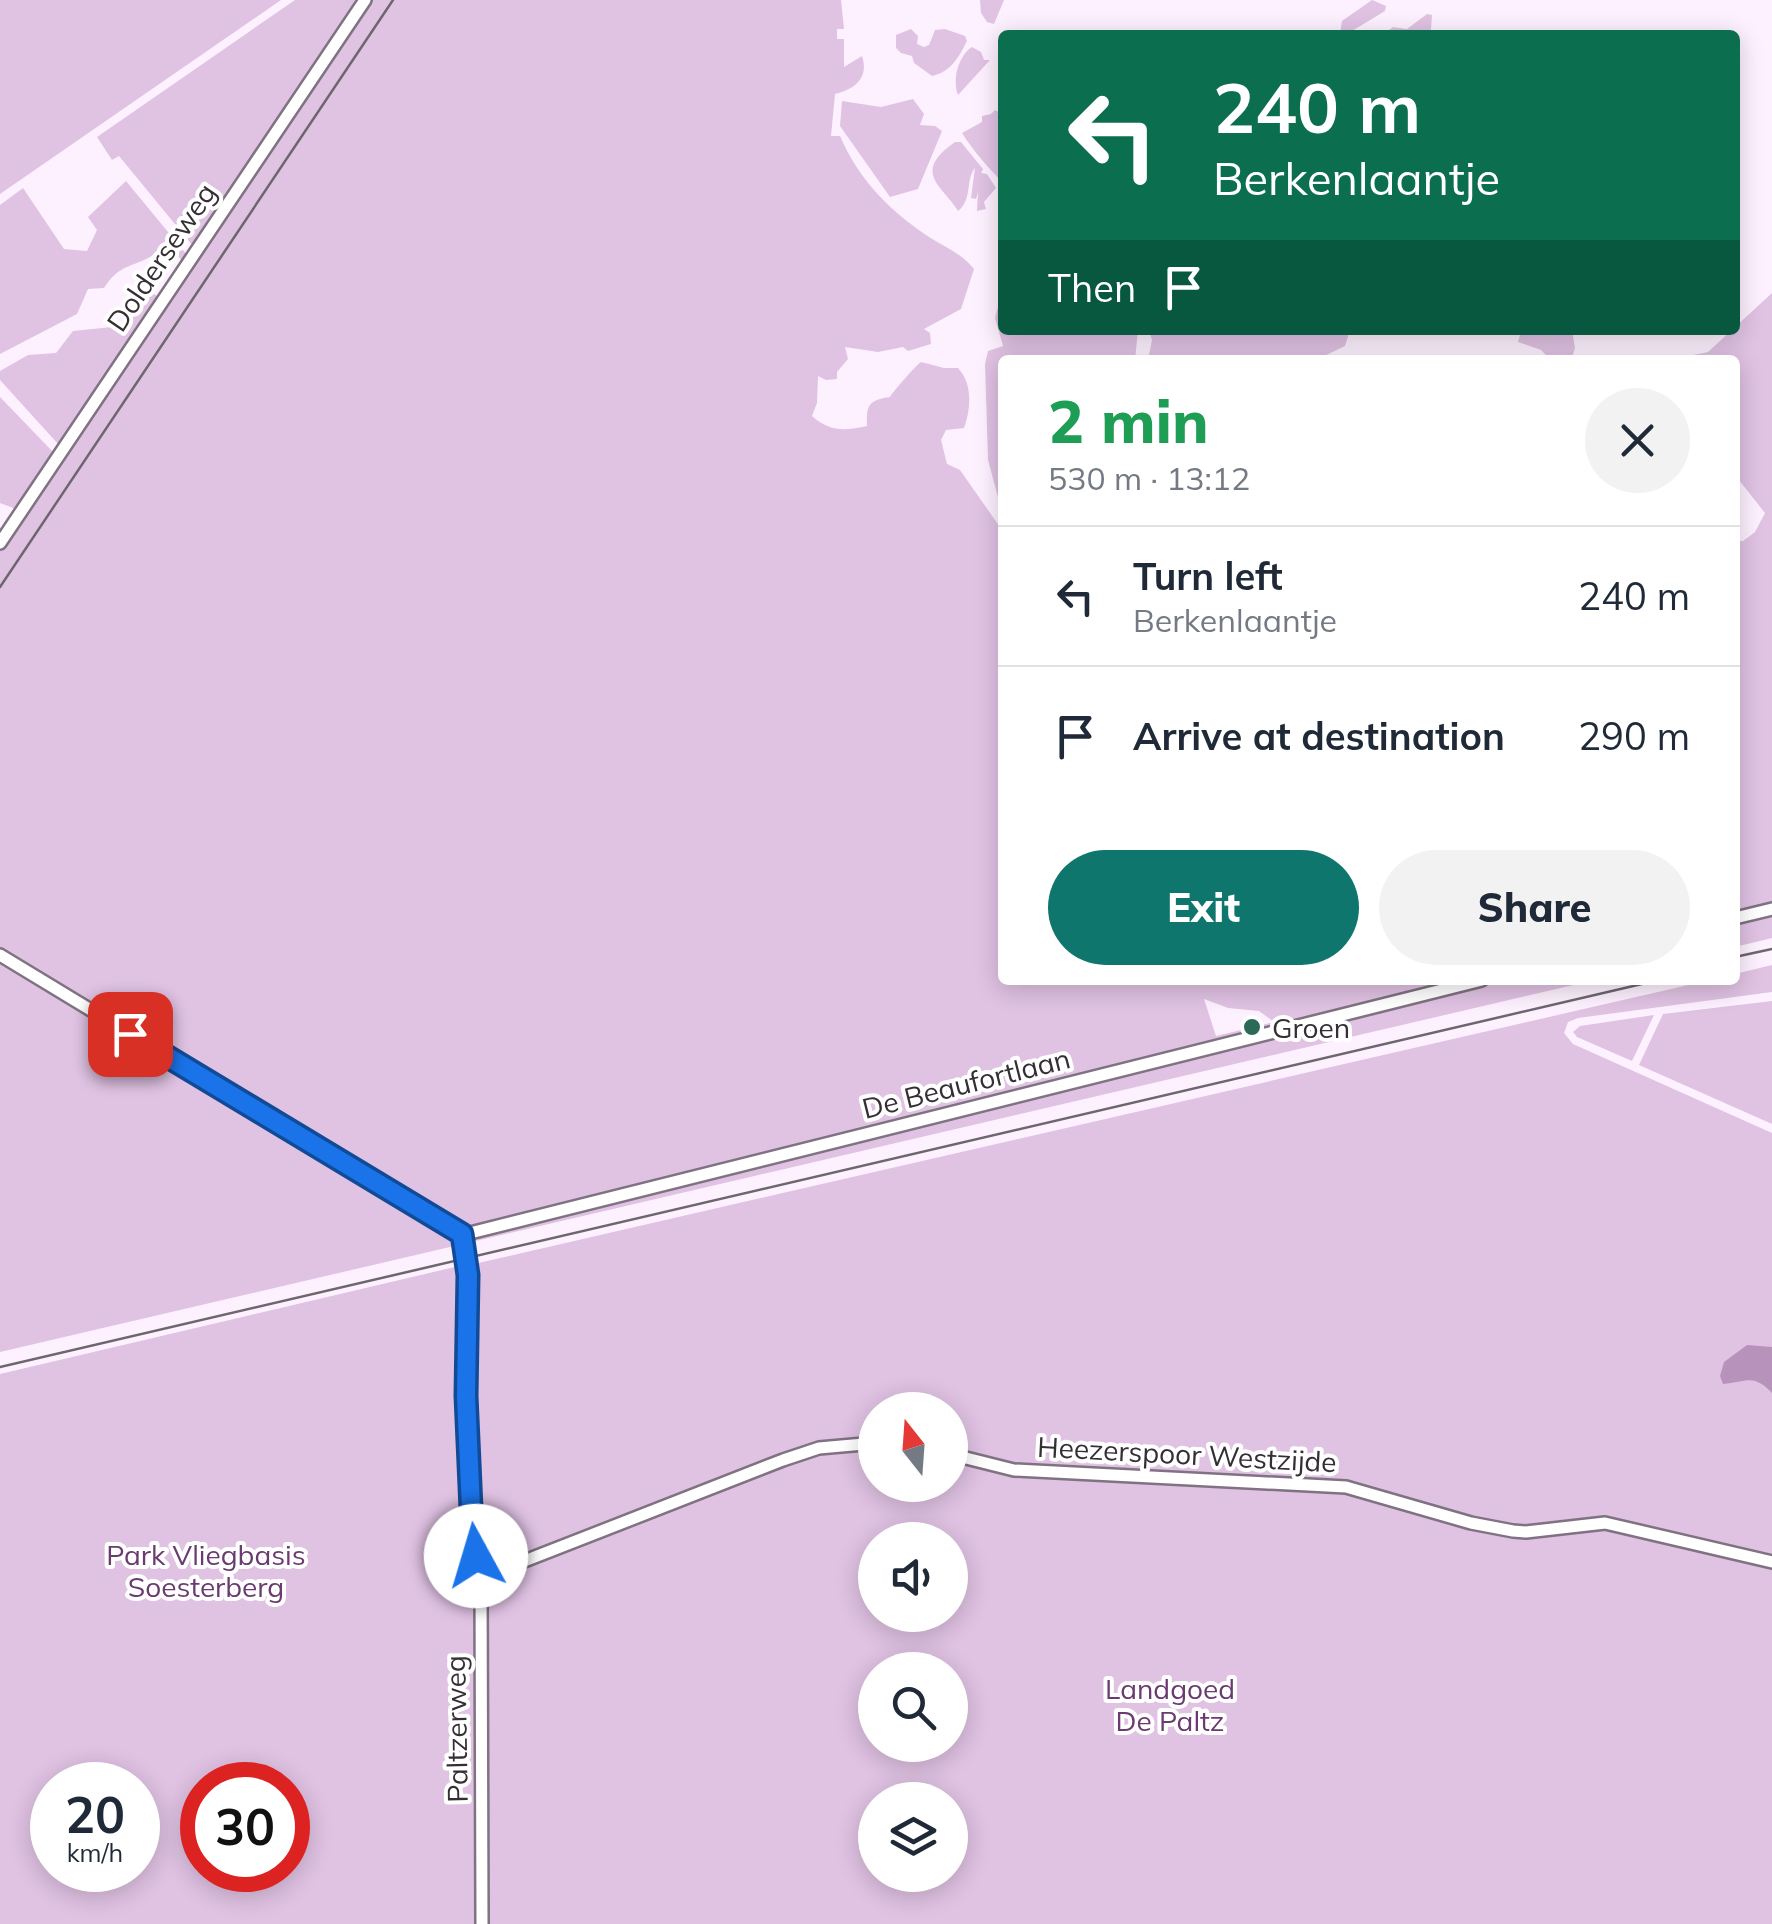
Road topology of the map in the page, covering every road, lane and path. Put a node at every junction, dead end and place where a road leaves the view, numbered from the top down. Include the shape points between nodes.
1 (365, 0) edge
2 (0, 543) edge
3 (1772, 909) edge
4 (1740, 917) edge
5 (0, 955) edge
6 (1462, 985) edge
7 (462, 1234) junction
8 (858, 1445) edge
9 (968, 1458) edge
10 (1772, 1562) edge
11 (481, 1578) junction
12 (482, 1924) edge

1 - 2 street, Dolderseweg
3 - 4 street
5 - 7 street
6 - 7 street, De Beaufortlaan
7 - 11 street, Paltzerweg via 472,1531
8 - 11 street via 783,1460
9 - 10 street, Heezerspoor Westzijde via 1014,1470 1346,1487 1513,1531 1605,1523
11 - 12 street, Paltzerweg

